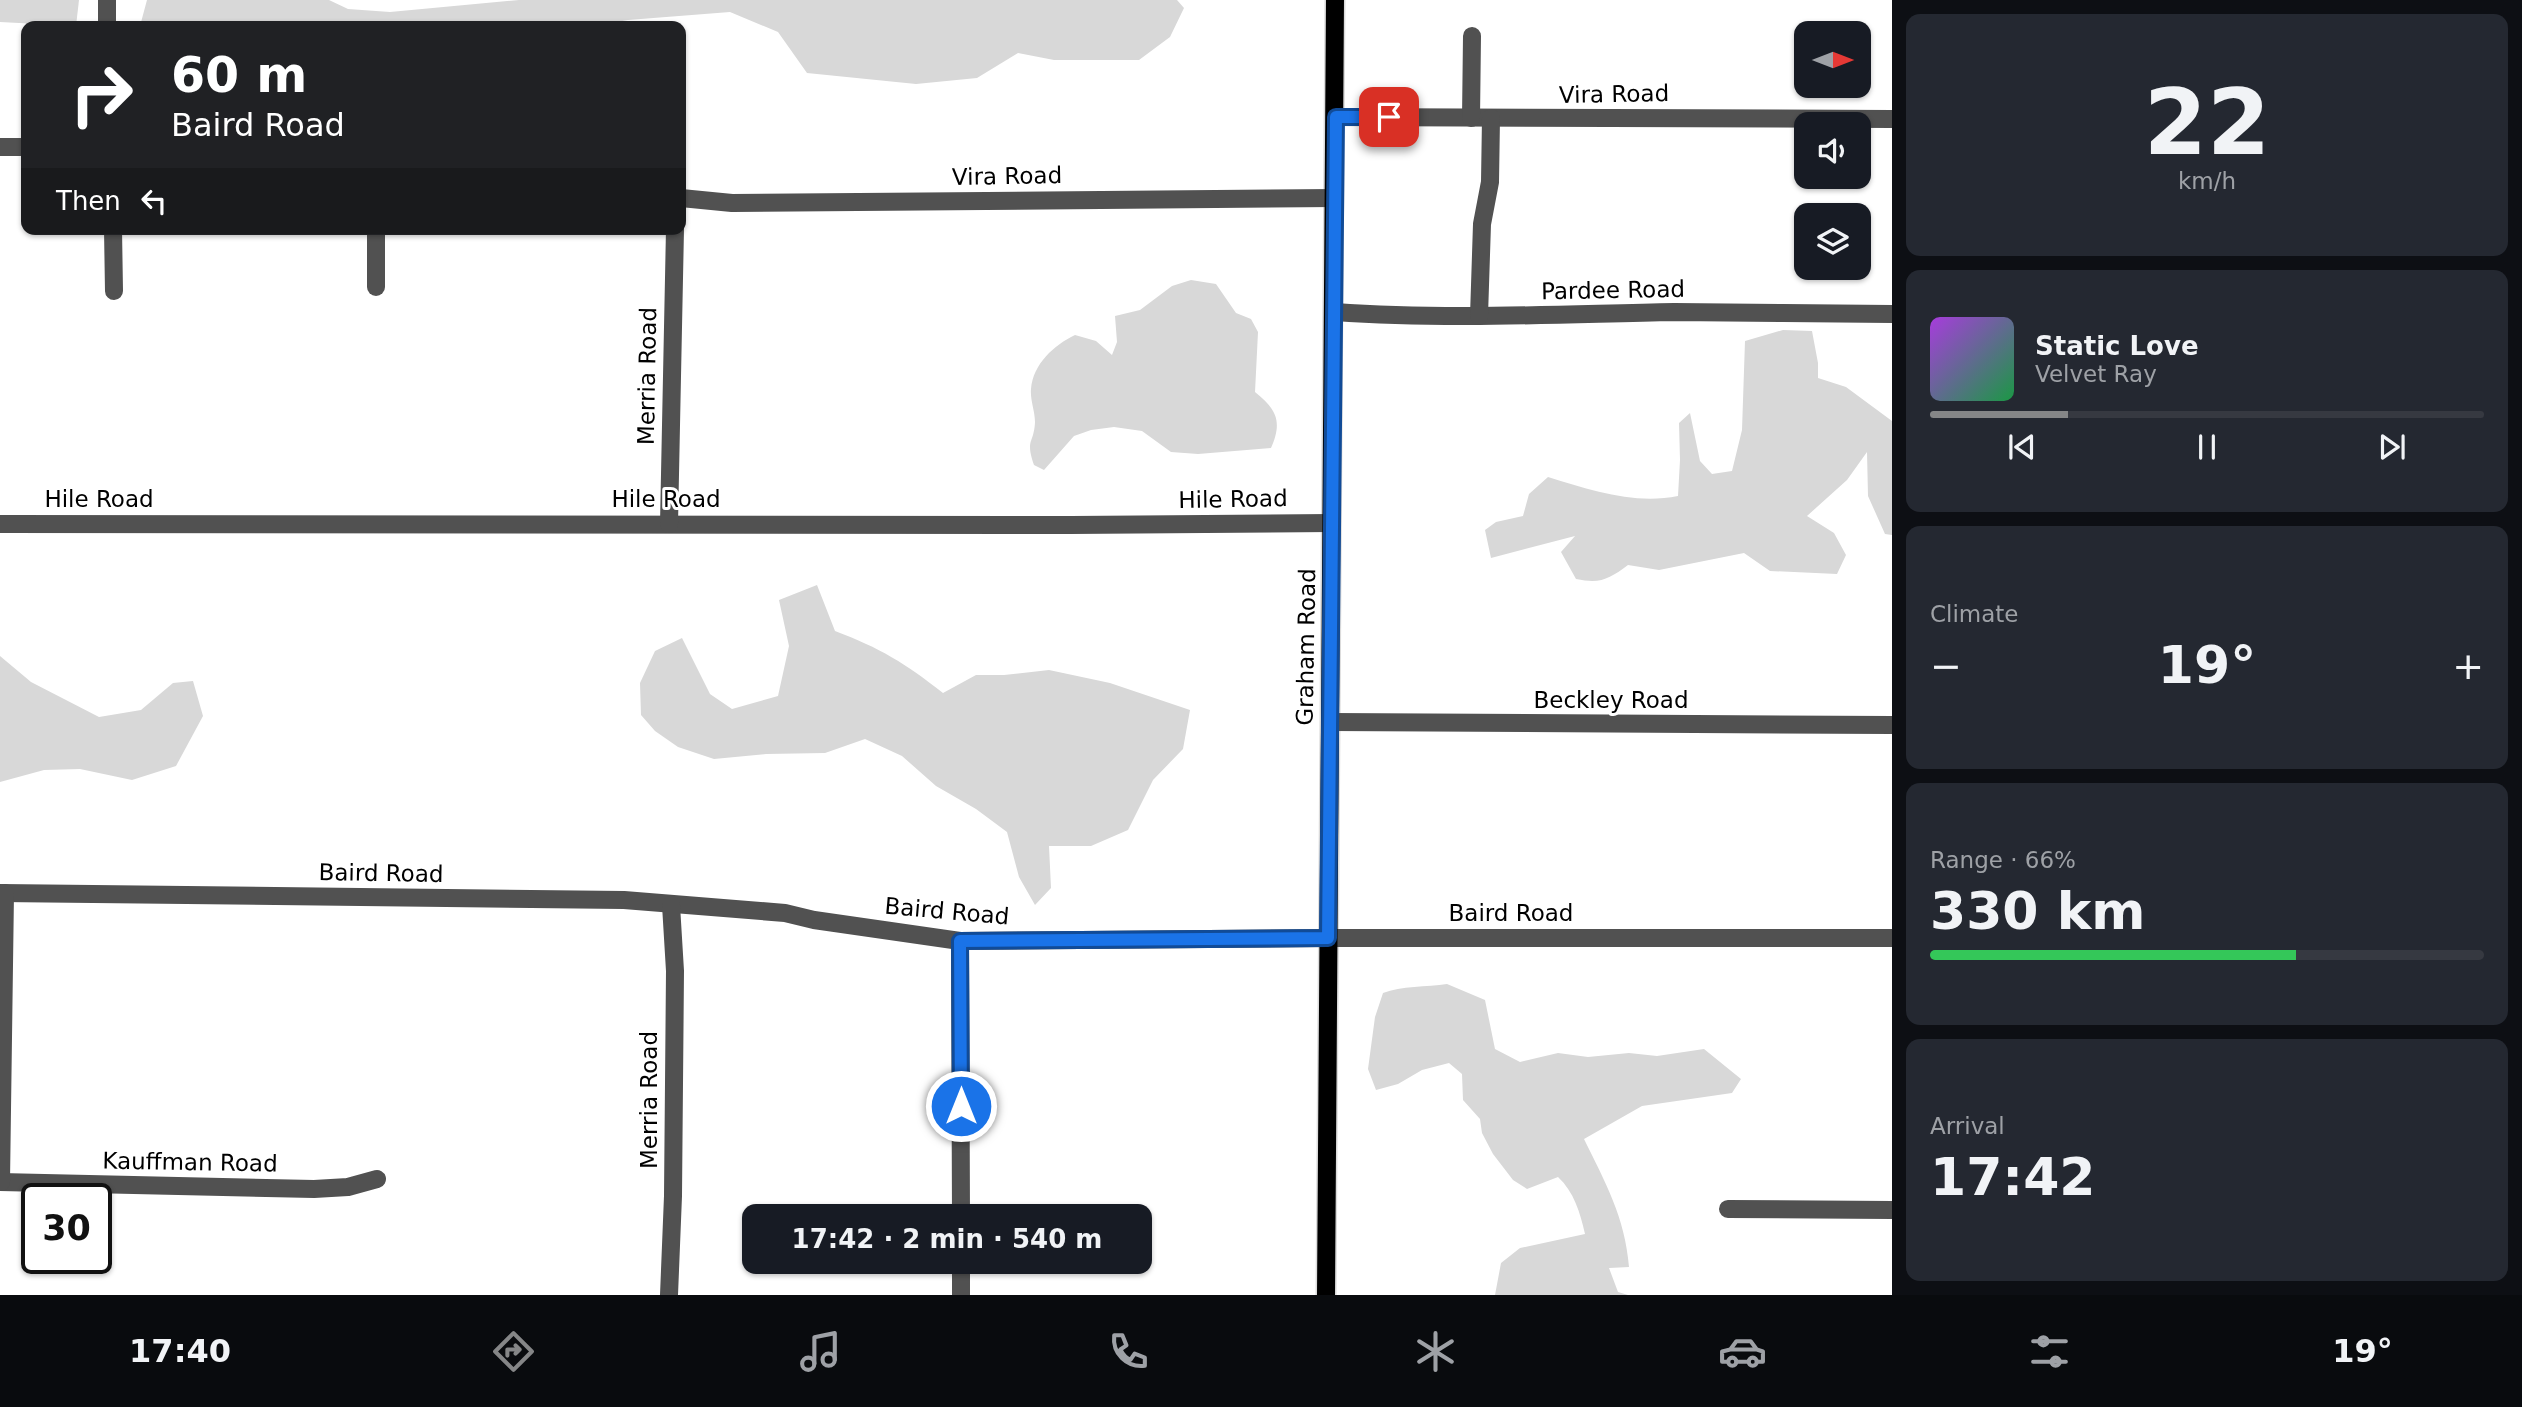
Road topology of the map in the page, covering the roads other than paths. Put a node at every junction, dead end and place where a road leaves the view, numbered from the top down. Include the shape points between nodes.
1 (107, 0) edge
2 (1335, 0) edge
3 (107, 21) edge
4 (1472, 36) dead end
5 (1336, 117) junction
6 (1471, 118) junction
7 (1491, 118) junction
8 (1892, 119) edge
9 (0, 147) edge
10 (21, 147) edge
11 (686, 198) edge
12 (1335, 198) junction
13 (113, 235) edge
14 (376, 235) edge
15 (675, 235) edge
16 (376, 287) dead end
17 (114, 291) dead end
18 (1335, 312) junction
19 (1892, 314) edge
20 (1479, 316) junction
21 (1332, 523) junction
22 (0, 524) edge
23 (669, 524) junction
24 (1330, 722) junction
25 (1892, 725) edge
26 (2, 893) edge
27 (671, 905) junction
28 (1328, 938) junction
29 (1892, 938) edge
30 (960, 941) junction
31 (377, 1178) dead end
32 (1, 1182) edge
33 (961, 1204) edge
34 (1728, 1209) dead end
35 (1892, 1210) edge
36 (961, 1274) edge
37 (669, 1295) edge
38 (961, 1295) edge
39 (1326, 1295) edge

1 - 3 street
2 - 5 main road, Graham Road
4 - 6 street
5 - 6 street, Vira Road
5 - 12 main road, Graham Road
6 - 7 street, Vira Road
7 - 8 street, Vira Road
7 - 20 street
9 - 10 street
11 - 12 street, Vira Road via 746,203
12 - 18 main road, Graham Road
13 - 17 street
14 - 16 street
15 - 23 street, Merria Road
18 - 20 street, Pardee Road
18 - 21 main road, Graham Road
19 - 20 street, Pardee Road
21 - 23 street, Hile Road
21 - 24 main road, Graham Road
22 - 23 street, Hile Road
24 - 25 street, Beckley Road
24 - 28 main road, Graham Road
26 - 27 street, Baird Road via 624,900
26 - 32 street
27 - 30 street, Baird Road via 785,913
27 - 37 street, Merria Road via 675,971
28 - 29 street, Baird Road
28 - 30 street, Baird Road
28 - 39 main road, Graham Road
30 - 33 street
31 - 32 street, Kauffman Road via 314,1189
34 - 35 street
36 - 38 street

